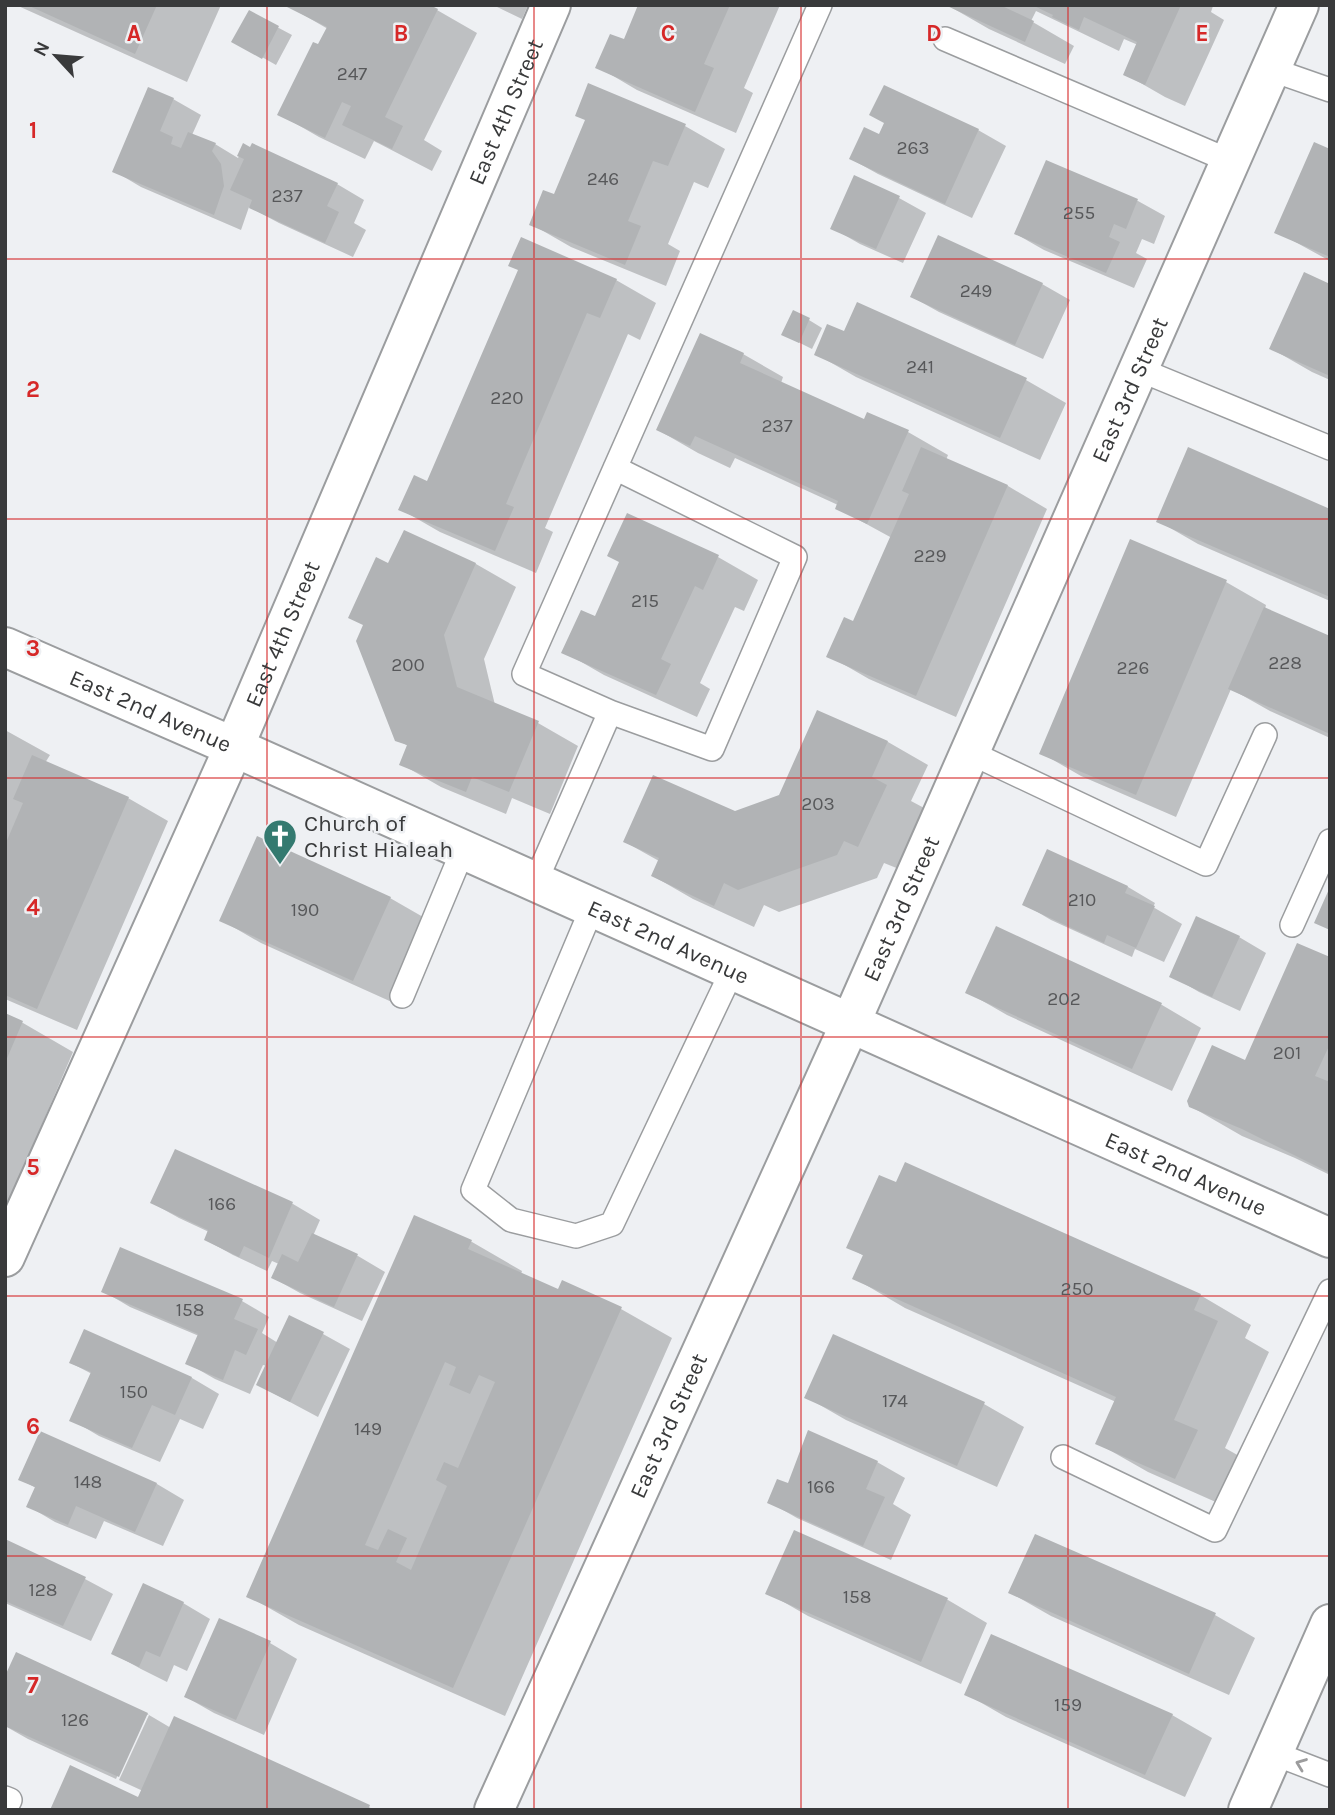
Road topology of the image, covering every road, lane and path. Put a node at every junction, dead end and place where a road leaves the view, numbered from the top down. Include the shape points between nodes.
1 (551, 5) edge
2 (820, 5) edge
3 (1299, 5) edge
4 (945, 39) dead end
5 (1270, 69) junction
6 (1330, 90) edge
7 (1230, 161) junction
8 (1138, 369) junction
9 (1330, 448) edge
10 (615, 468) junction
11 (5, 647) edge
12 (610, 712) junction
13 (1265, 735) dead end
14 (234, 747) junction
15 (969, 752) junction
16 (1330, 841) edge
17 (463, 850) junction
18 (535, 883) junction
19 (592, 908) junction
20 (1292, 925) dead end
21 (732, 971) junction
22 (402, 996) dead end
23 (850, 1024) junction
24 (1330, 1238) edge
25 (5, 1257) edge
26 (1330, 1291) edge
27 (1063, 1457) dead end
28 (1330, 1624) edge
29 (1273, 1753) junction
30 (1330, 1775) edge
31 (5, 1798) edge
32 (5, 1810) edge
33 (494, 1810) edge
34 (1248, 1810) edge

1 - 14 street, East 4th Street
2 - 10 lane
3 - 5 street, East 3rd Street
4 - 7 lane
5 - 6 lane
5 - 7 street, East 3rd Street
7 - 8 street, East 3rd Street
8 - 9 lane
8 - 15 street, East 3rd Street
10 - 12 lane via 524,674
10 - 12 lane via 795,556 712,749
11 - 14 street, East 2nd Avenue
12 - 18 lane
13 - 15 lane via 1206,864
14 - 17 street, East 2nd Avenue
14 - 25 street, East 4th Street
15 - 23 street, East 3rd Street
16 - 20 lane
17 - 18 street, East 2nd Avenue
17 - 22 lane
18 - 19 street, East 2nd Avenue
19 - 21 street, East 2nd Avenue
19 - 21 lane via 473,1190 511,1220 576,1236 612,1224
21 - 23 street, East 2nd Avenue
23 - 24 street, East 2nd Avenue
23 - 33 street, East 3rd Street
26 - 27 lane via 1215,1530
28 - 29 street
30 -> 29 lane
29 - 34 street
31 - 32 lane via 10,1800

